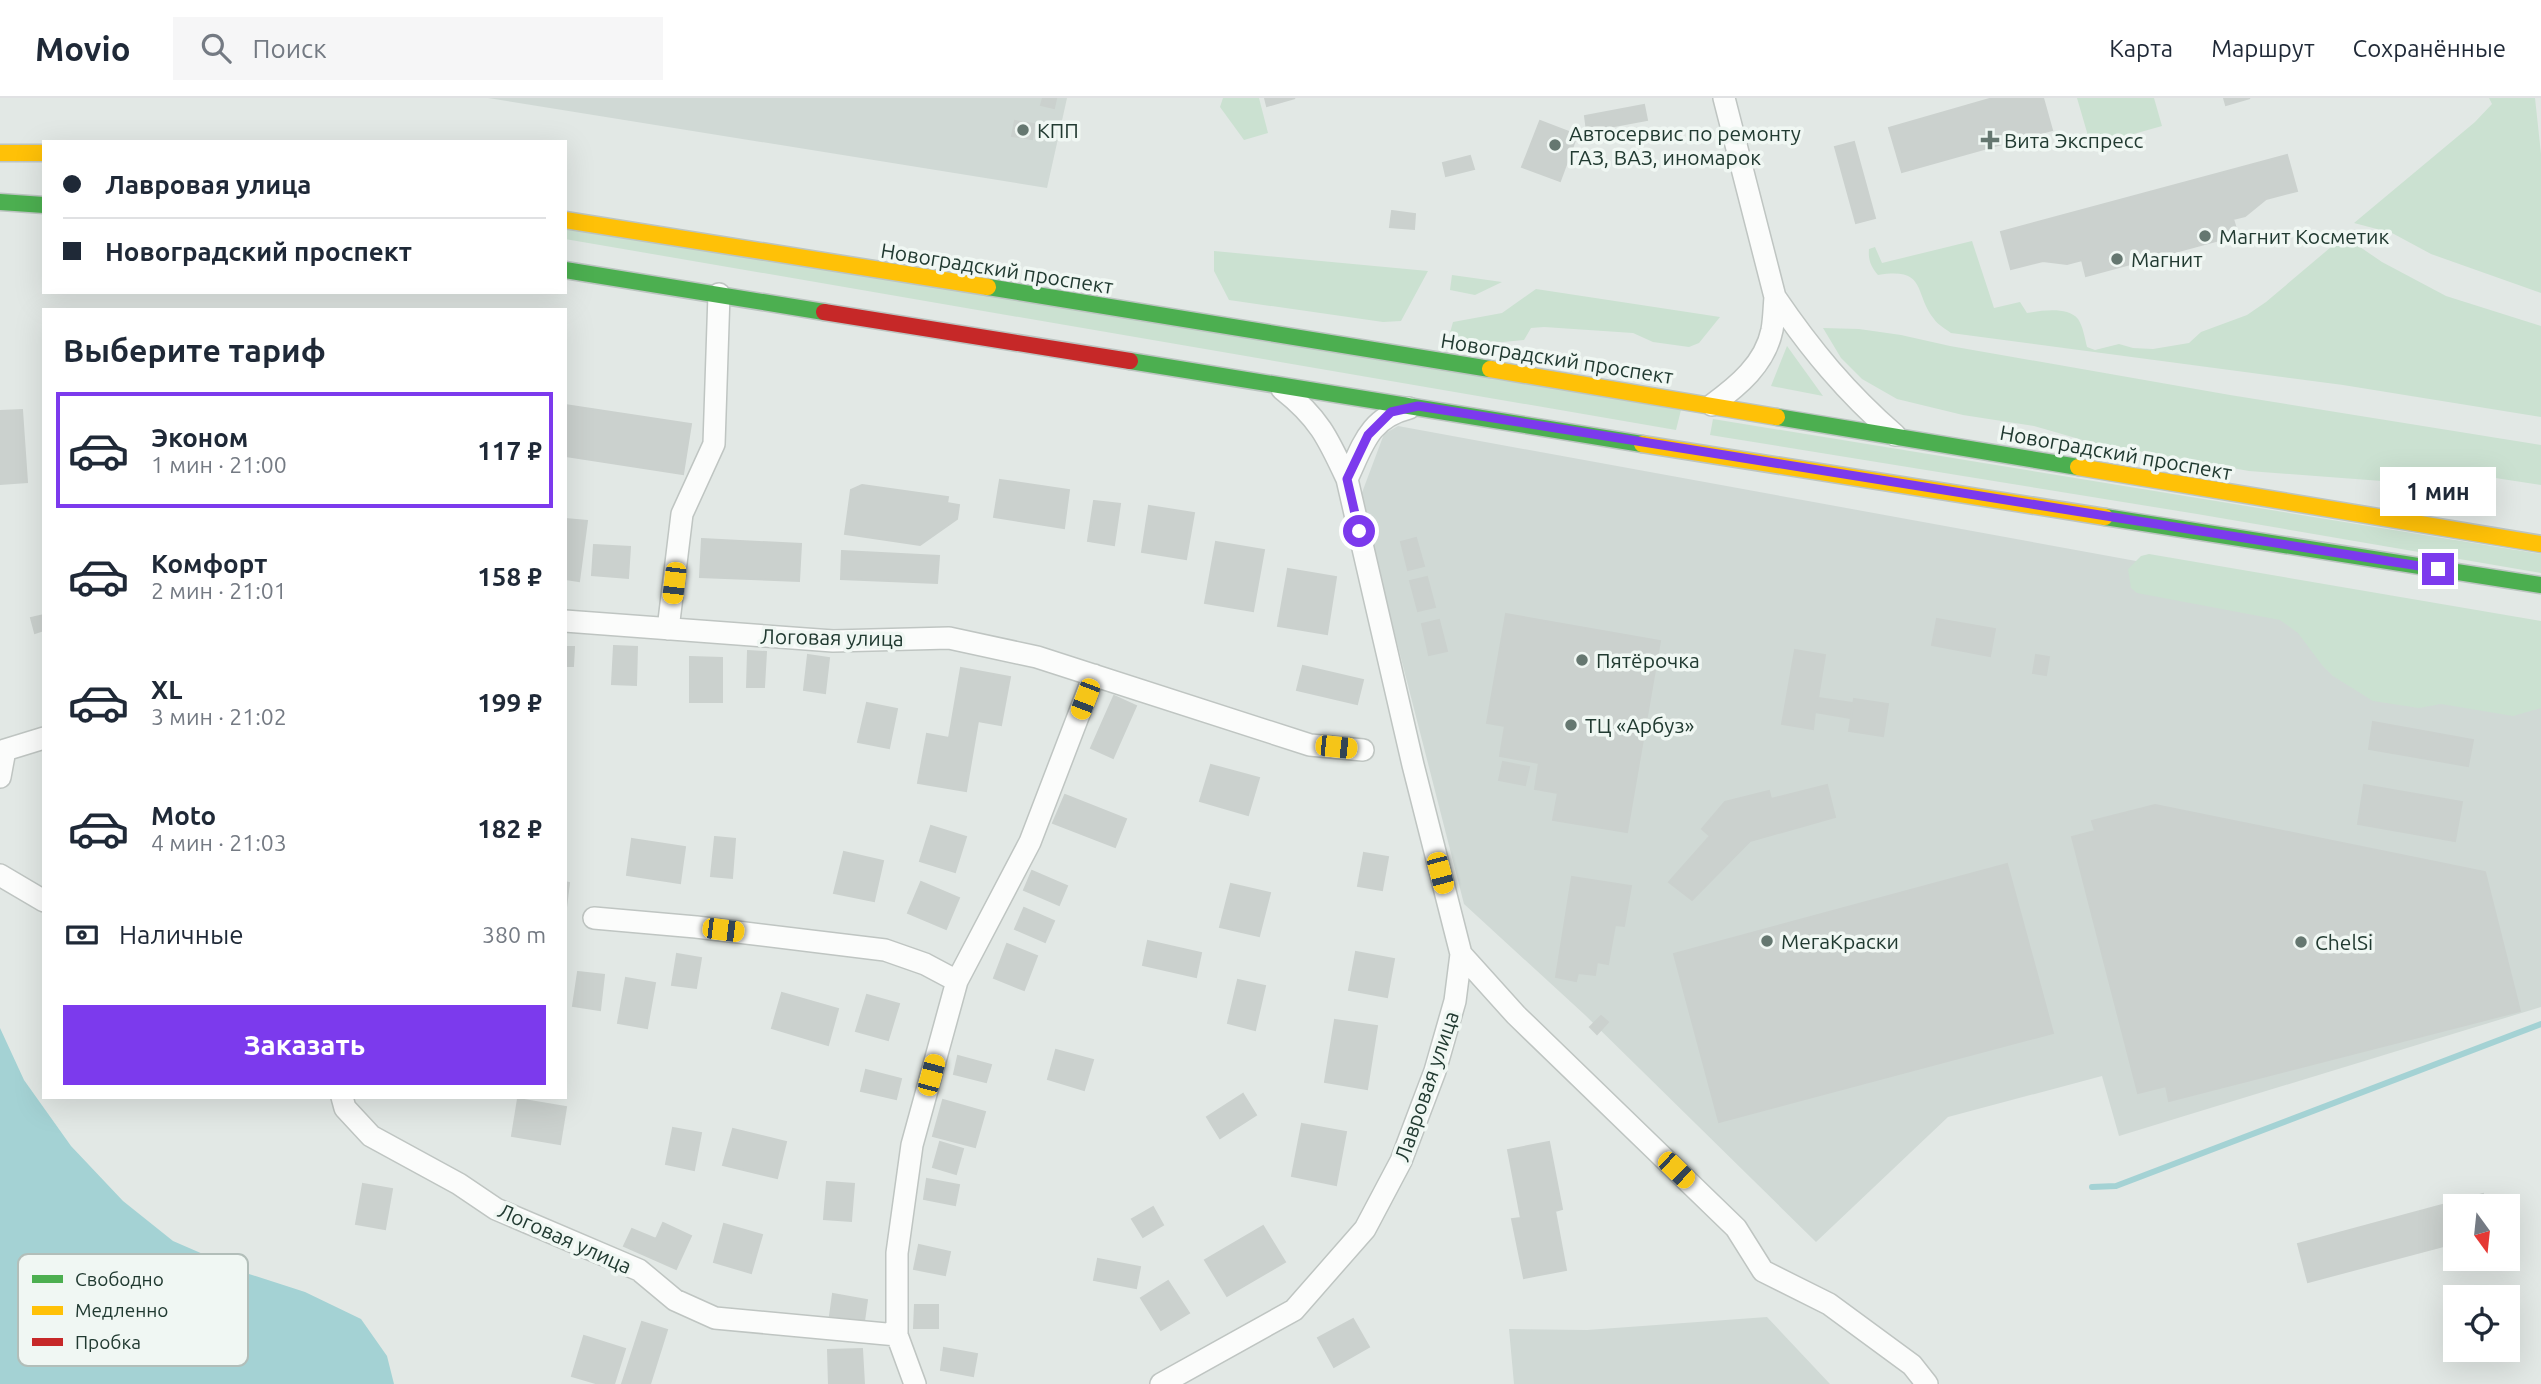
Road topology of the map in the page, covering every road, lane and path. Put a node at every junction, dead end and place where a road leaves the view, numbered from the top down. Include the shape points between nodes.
1 (1724, 98) edge
2 (0, 153) edge
3 (42, 153) edge
4 (0, 202) edge
5 (42, 205) edge
6 (567, 220) edge
7 (567, 270) edge
8 (719, 294) junction
9 (1775, 297) junction
10 (1275, 383) junction
11 (1712, 405) junction
12 (1418, 406) junction
13 (1897, 436) junction
14 (1347, 479) junction
15 (2541, 544) edge
16 (2541, 585) edge
17 (567, 621) edge
18 (668, 629) junction
19 (1094, 675) junction
20 (42, 739) edge
21 (1363, 750) dead end
22 (0, 777) edge
23 (0, 875) edge
24 (42, 900) edge
25 (594, 918) dead end
26 (1461, 954) junction
27 (957, 981) junction
28 (343, 1099) edge
29 (897, 1335) junction
30 (915, 1384) edge
31 (1161, 1384) edge
32 (1927, 1384) edge

1 - 9 street
2 - 3 main road
4 - 5 main road
6 - 11 main road, Новоградский проспект
7 - 8 main road
8 - 10 main road
8 - 18 street via 714,444 682,514
9 - 11 street via 1772,331 1759,362 1738,386
9 - 13 street via 1827,368 1859,404
10 - 12 main road
10 - 14 street, Лавровая улица via 1302,405 1325,433
11 - 13 main road, Новоградский проспект
12 - 14 street via 1391,412 1368,435
12 - 16 main road
13 - 15 main road, Новоградский проспект
14 - 26 street, Лавровая улица
17 - 18 street, Логовая улица
18 - 19 street, Логовая улица via 833,641 948,638
19 - 21 street, Логовая улица via 1310,745
19 - 27 street via 1030,842
20 - 22 street via 5,750
23 - 24 street
25 - 27 street via 886,950
26 - 31 street, Лавровая улица via 1455,1001 1435,1071 1401,1160 1365,1229 1293,1310
26 - 32 street via 1516,1015 1736,1228 1763,1271 1829,1304 1912,1365
27 - 29 street via 912,1145 897,1253
28 - 29 street, Логовая улица via 345,1108 371,1136 496,1209 639,1270 675,1300 715,1318
29 - 30 street

